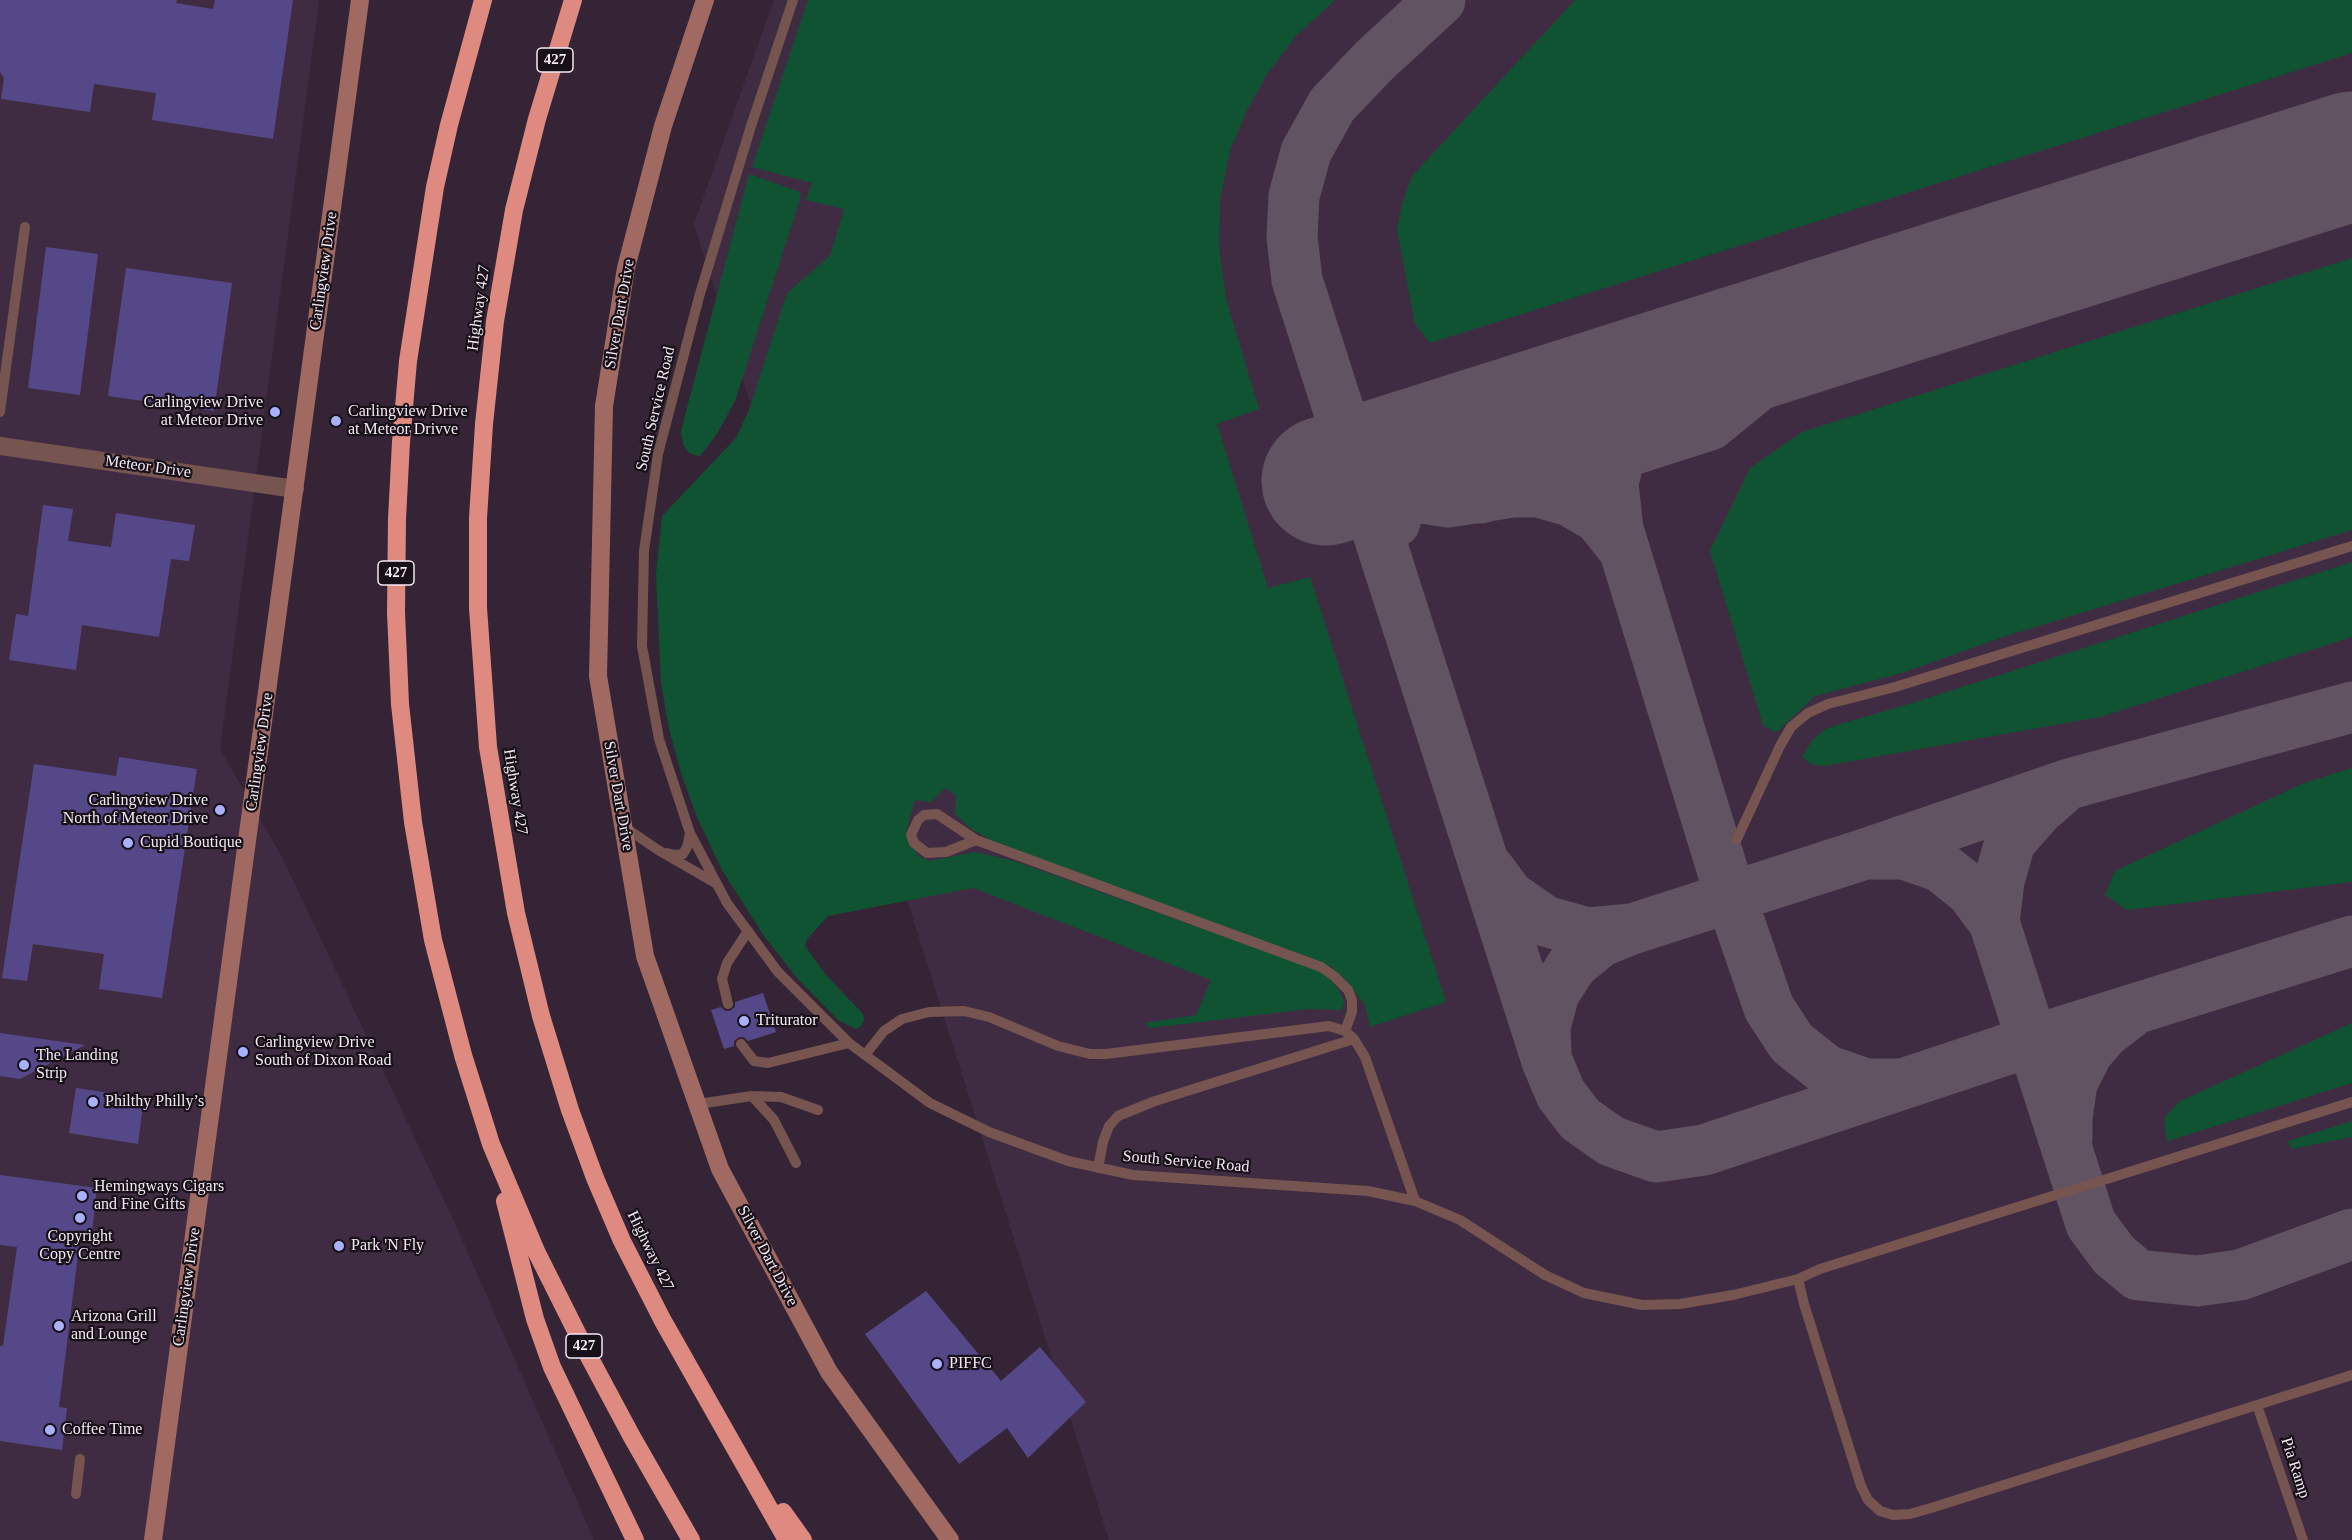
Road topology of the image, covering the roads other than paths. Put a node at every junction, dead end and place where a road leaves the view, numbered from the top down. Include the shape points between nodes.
1 (360, 0) edge
2 (483, 0) edge
3 (573, 0) edge
4 (705, 0) edge
5 (793, 0) edge
6 (25, 227) dead end
7 (2, 385) edge
8 (0, 412) edge
9 (0, 446) edge
10 (295, 489) junction
11 (2352, 546) edge
12 (624, 826) junction
13 (690, 833) junction
14 (1737, 838) dead end
15 (976, 840) junction
16 (658, 850) junction
17 (717, 884) junction
18 (748, 931) junction
19 (728, 1004) dead end
20 (1345, 1030) junction
21 (1354, 1039) junction
22 (849, 1043) junction
23 (741, 1044) dead end
24 (864, 1055) junction
25 (753, 1096) junction
26 (2352, 1102) edge
27 (698, 1104) junction
28 (818, 1110) dead end
29 (491, 1144) junction
30 (796, 1163) dead end
31 (1098, 1168) junction
32 (1415, 1201) junction
33 (1798, 1279) junction
34 (2352, 1376) edge
35 (705, 1396) junction
36 (2258, 1405) junction
37 (80, 1459) dead end
38 (76, 1494) dead end
39 (948, 1536) edge
40 (153, 1540) edge
41 (635, 1540) edge
42 (691, 1540) edge
43 (787, 1540) edge
44 (803, 1540) edge
45 (2302, 1540) edge

1 - 10 street, Carlingview Drive
2 - 29 highway, 427 via 435,186 408,360 397,519 396,612 409,787 433,940
3 - 35 highway, Highway 427 / 427 via 514,210 495,321 478,518 478,608 486,726 516,913 541,1016 570,1110 622,1241
4 - 12 street, Silver Dart Drive via 663,126 626,268 604,405 598,676
5 - 13 lane, South Service Road via 699,297 658,453 644,550 642,646 659,739
6 - 7 lane
7 - 8 lane
9 - 10 street, Meteor Drive
10 - 40 street, Carlingview Drive
11 - 14 lane via 1808,713 1791,727
12 - 16 lane, South Service Road
12 - 27 street, Silver Dart Drive via 645,956
13 - 16 lane via 683,854
13 - 17 lane, South Service Road
15 - 15 lane via 945,818 930,813 918,820 911,835 914,843 927,853 946,852
15 - 20 lane via 1321,967 1348,990 1352,1000
16 - 17 lane, South Service Road
17 - 18 lane, South Service Road
18 - 19 lane via 727,963 722,979
18 - 22 lane, South Service Road via 778,972
20 - 21 lane
20 - 24 lane via 1329,1026 1300,1028 1090,1054 1058,1046 989,1017 964,1011 929,1012 902,1019 884,1031
21 - 31 lane via 1118,1116 1109,1126
21 - 32 lane via 1365,1057
22 - 23 lane via 768,1063 754,1061
22 - 24 lane, South Service Road
24 - 31 lane, South Service Road via 930,1103 989,1132
25 - 27 lane
25 - 28 lane via 781,1097
25 - 30 lane via 774,1120
26 - 33 lane, South Service Road
27 - 39 street, Silver Dart Drive via 720,1169 829,1372
29 - 41 highway via 535,1319 552,1367
29 - 42 highway, 427 via 536,1251 586,1351
31 - 32 lane, South Service Road via 1133,1175 1368,1191
32 - 33 lane, South Service Road via 1460,1220 1545,1275 1584,1293 1625,1302 1680,1304
33 - 36 lane via 1861,1486 1880,1511 1893,1515 1910,1514
34 - 36 lane
35 - 43 highway, Highway 427 / 427
35 - 44 highway
36 - 45 lane, Pia Ramp
37 - 38 lane

